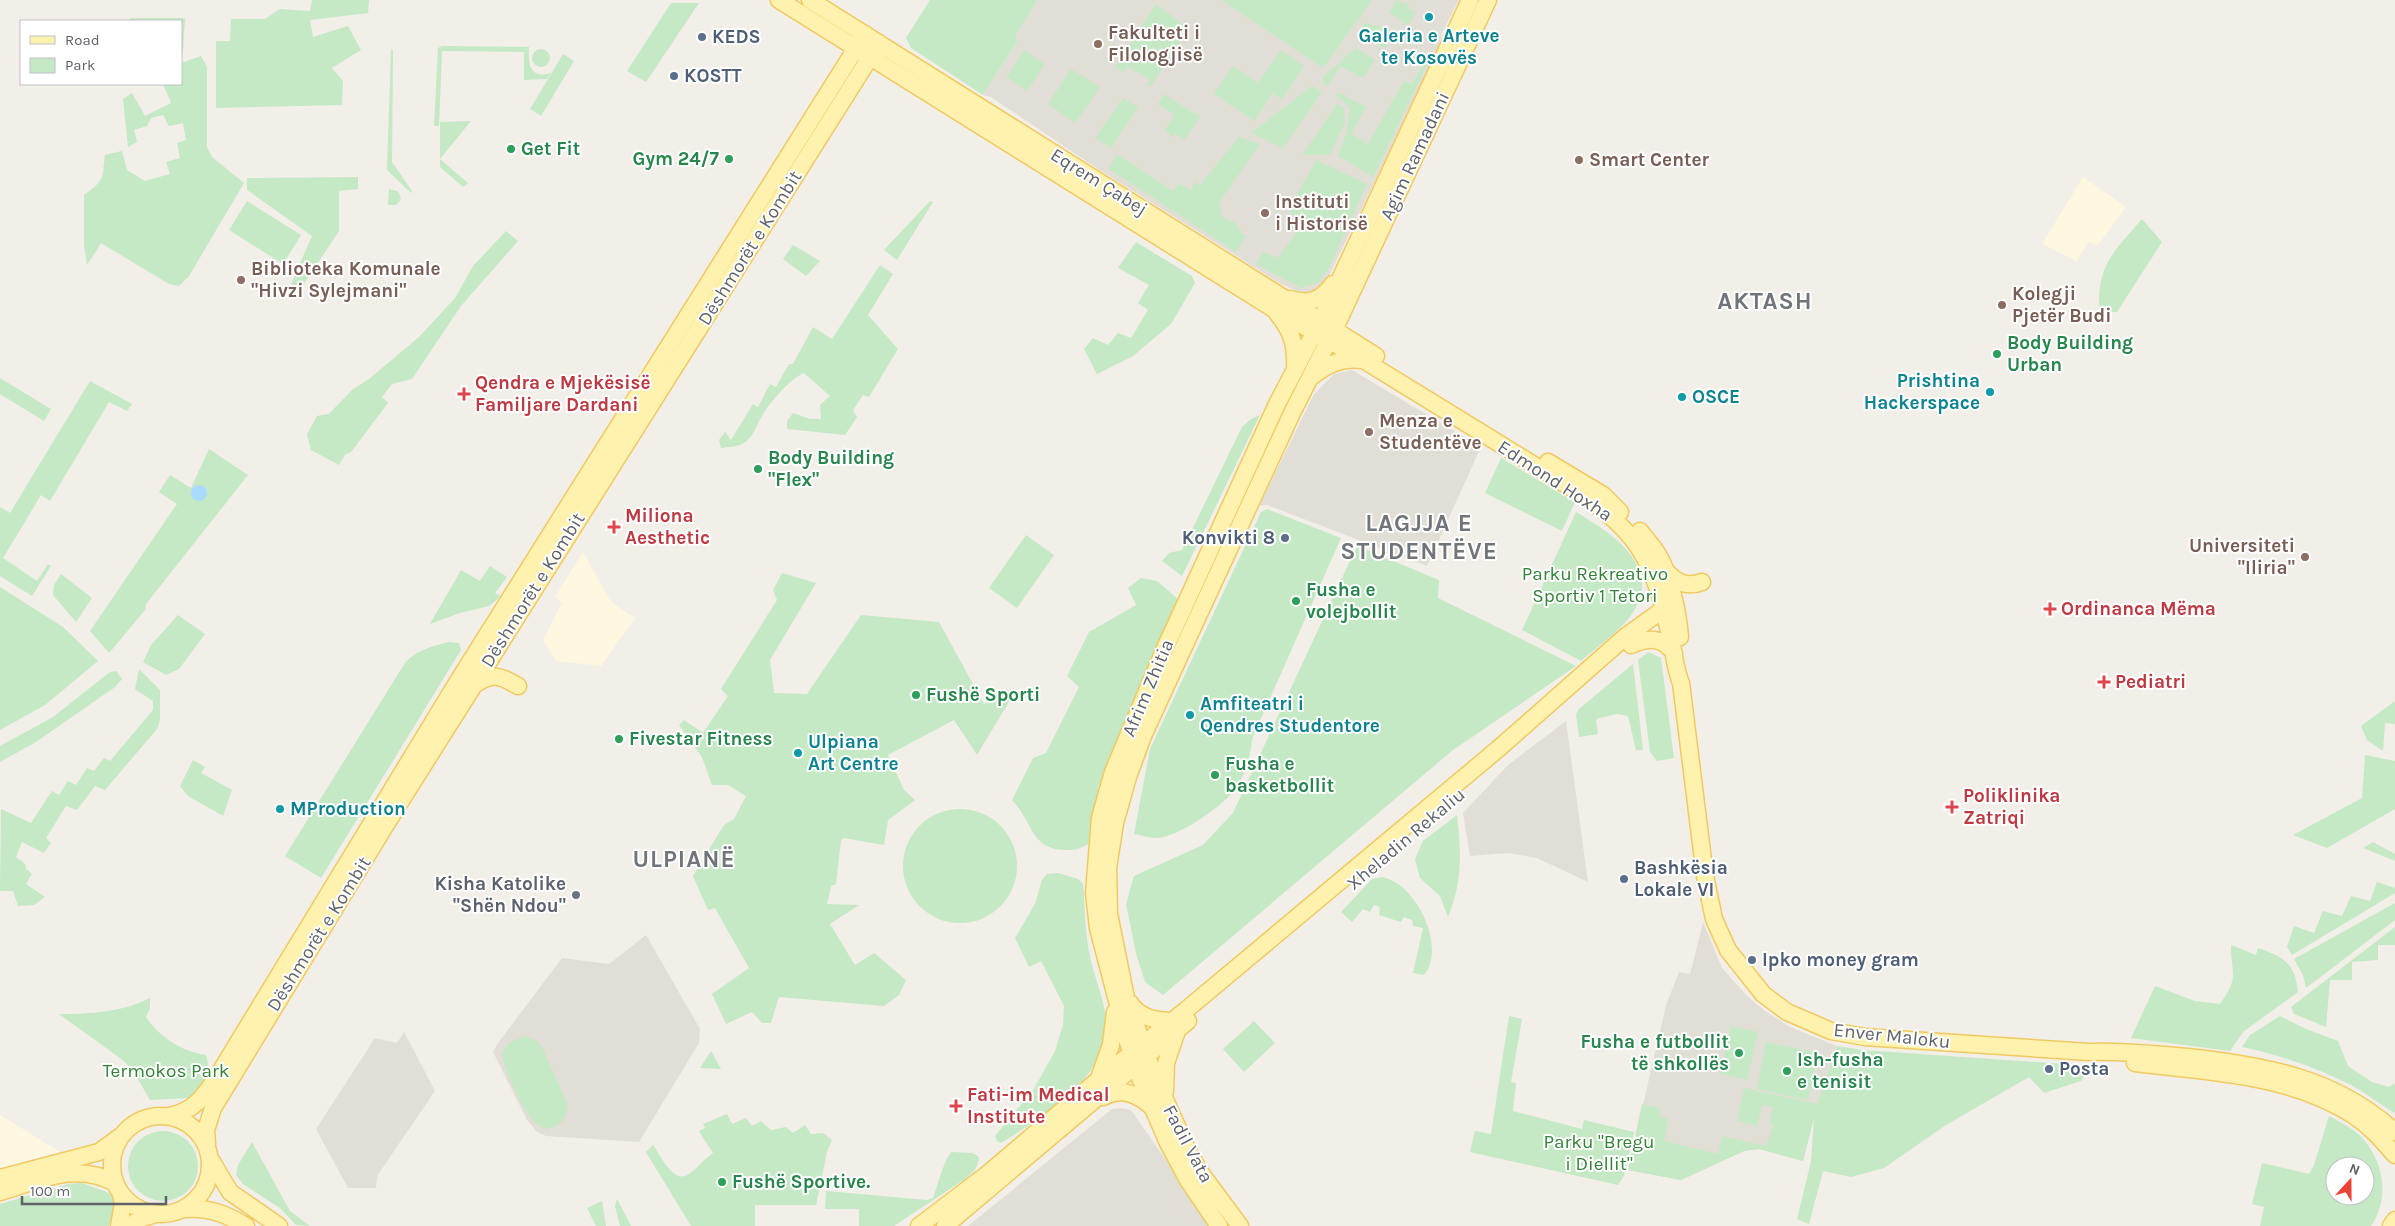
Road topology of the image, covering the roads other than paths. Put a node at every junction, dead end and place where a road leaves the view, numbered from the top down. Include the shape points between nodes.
1 (779, 0) edge
2 (810, 0) edge
3 (1470, 0) edge
4 (1488, 0) edge
5 (868, 45) junction
6 (1343, 273) junction
7 (1351, 292) junction
8 (1276, 302) junction
9 (1318, 326) junction
10 (1332, 334) junction
11 (1367, 356) junction
12 (1301, 376) junction
13 (1658, 569) junction
14 (1702, 582) dead end
15 (1670, 611) junction
16 (1628, 641) junction
17 (1674, 653) junction
18 (1681, 684) junction
19 (472, 686) junction
20 (518, 686) dead end
21 (1121, 998) junction
22 (1175, 1026) junction
23 (2089, 1052) junction
24 (1139, 1055) junction
25 (1098, 1080) junction
26 (1094, 1102) junction
27 (1160, 1106) junction
28 (168, 1116) junction
29 (2395, 1132) edge
30 (120, 1136) junction
31 (209, 1152) junction
32 (2395, 1155) edge
33 (0, 1178) edge
34 (118, 1188) junction
35 (0, 1192) edge
36 (185, 1209) junction
37 (156, 1214) junction
38 (2395, 1220) edge
39 (118, 1226) edge
40 (130, 1226) edge
41 (246, 1226) edge
42 (279, 1226) edge
43 (919, 1226) edge
44 (945, 1226) edge
45 (1218, 1226) edge
46 (1240, 1226) edge
47 (2391, 1226) edge

1 - 5 main road
2 - 5 main road
3 - 6 main road, Agim Ramadani
4 - 7 main road, Agim Ramadani
5 - 8 main road, Eqrem Çabej
5 - 19 main road, Dëshmorët e Kombit via 719,300
5 - 28 main road, Dëshmorët e Kombit via 460,678 220,1072 201,1101 182,1114
6 - 8 main road via 1317,300
6 - 9 main road, Agim Ramadani
7 - 10 main road, Agim Ramadani
7 - 11 main road via 1348,313 1351,330
8 - 9 main road, Eqrem Çabej
8 - 12 main road via 1294,341
9 - 10 main road, Eqrem Çabej
9 - 12 main road, Afrim Zhitia
10 - 11 main road, Edmond Hoxha
10 - 12 main road, Afrim Zhitia
11 - 12 main road via 1330,364
11 - 13 main road, Edmond Hoxha via 1610,515
12 - 21 main road, Afrim Zhitia via 1273,413 1166,646 1113,772 1100,818 1094,894 1102,948
13 - 14 main road via 1683,584
13 - 15 main road, Edmond Hoxha
13 - 16 main road via 1644,617
15 - 16 main road, Xheladin Rekaliu
15 - 17 main road, Enver Maloku
15 - 18 main road, Enver Maloku via 1684,672
16 - 17 main road via 1651,639 1664,642
16 - 22 main road, Xheladin Rekaliu
17 - 18 main road, Enver Maloku
18 - 23 main road, Enver Maloku via 1705,876 1714,919 1728,950 1763,994 1786,1012 1831,1031 1865,1037
19 - 20 main road via 488,676 497,676
19 - 31 main road, Dëshmorët e Kombit via 213,1108 206,1130
21 - 22 main road via 1136,1012
21 - 24 main road, Afrim Zhitia
21 - 25 main road via 1111,1045
22 - 24 main road, Xheladin Rekaliu
22 - 27 main road
23 - 29 main road, Enver Maloku via 2122,1050 2277,1070 2338,1091 2361,1104
23 - 32 main road, Enver Maloku via 2122,1061 2284,1085 2320,1097 2354,1115 2374,1131
24 - 25 main road
24 - 26 main road
24 - 27 main road, Fadil Vata
25 - 43 main road via 992,1170
26 - 27 main road via 1122,1092
26 - 44 main road
27 - 45 main road, Fadil Vata via 1188,1180
27 - 46 main road, Fadil Vata via 1200,1172
28 - 30 main road via 145,1118
28 - 31 main road via 187,1122 196,1130
30 - 33 main road via 99,1152
30 - 34 main road via 112,1165
31 - 36 main road via 210,1174 206,1188
31 - 42 main road via 230,1192
34 - 35 main road via 96,1173 76,1171
34 - 37 main road via 141,1210
34 - 39 main road via 124,1202
36 - 37 main road via 171,1214
36 - 41 main road via 222,1213
37 - 40 main road via 139,1219
38 - 47 main road

